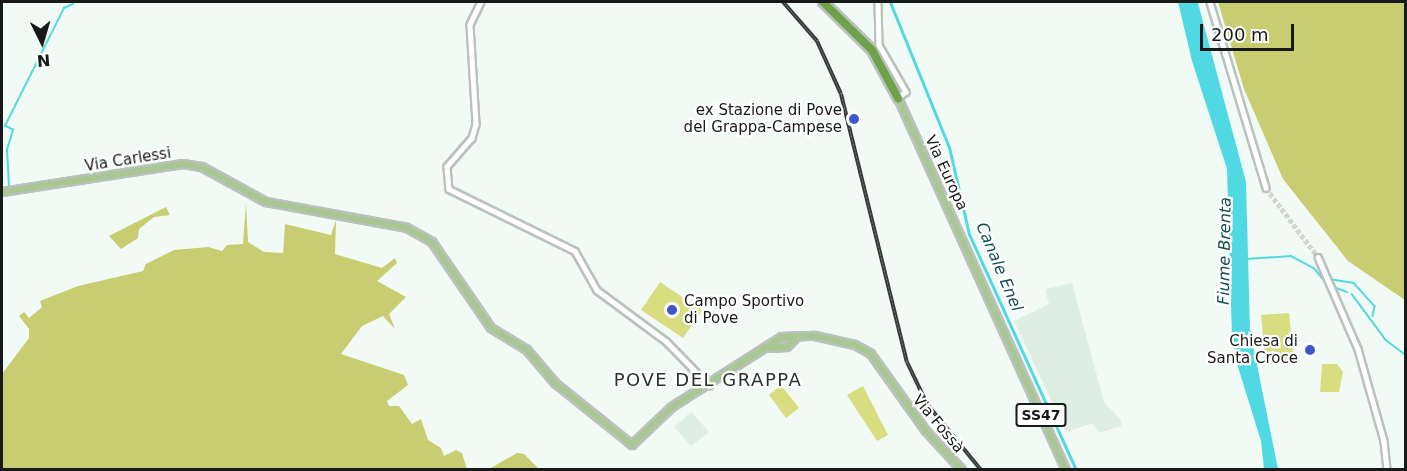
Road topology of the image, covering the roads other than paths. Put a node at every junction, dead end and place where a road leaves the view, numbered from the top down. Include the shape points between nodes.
1 (481, 2) edge
2 (823, 2) edge
3 (878, 2) edge
4 (1210, 2) edge
5 (898, 98) junction
6 (1266, 188) tunnel mouth
7 (2, 192) edge
8 (1318, 257) tunnel mouth
9 (696, 375) junction
10 (709, 385) junction
11 (701, 390) junction
12 (1387, 469) edge
13 (963, 470) edge
14 (1066, 470) edge

1 - 9 street via 470,26 474,134 449,162 445,176 449,189 461,198 547,233 575,251 597,290 666,341
2 - 5 highway, Via Europa / SS47 via 875,54
3 - 5 street via 878,41 906,92
4 - 6 street
5 - 14 main road, Via Europa / SS47
7 - 11 main road, Via Carlessi via 183,164 202,167 266,202 391,223 432,242 474,309 491,328 511,340 634,445 663,414
8 - 12 street via 1356,342
9 - 10 street
9 - 11 street
10 - 11 main road
10 - 13 main road, Via Fossà via 788,340 815,336 865,349

